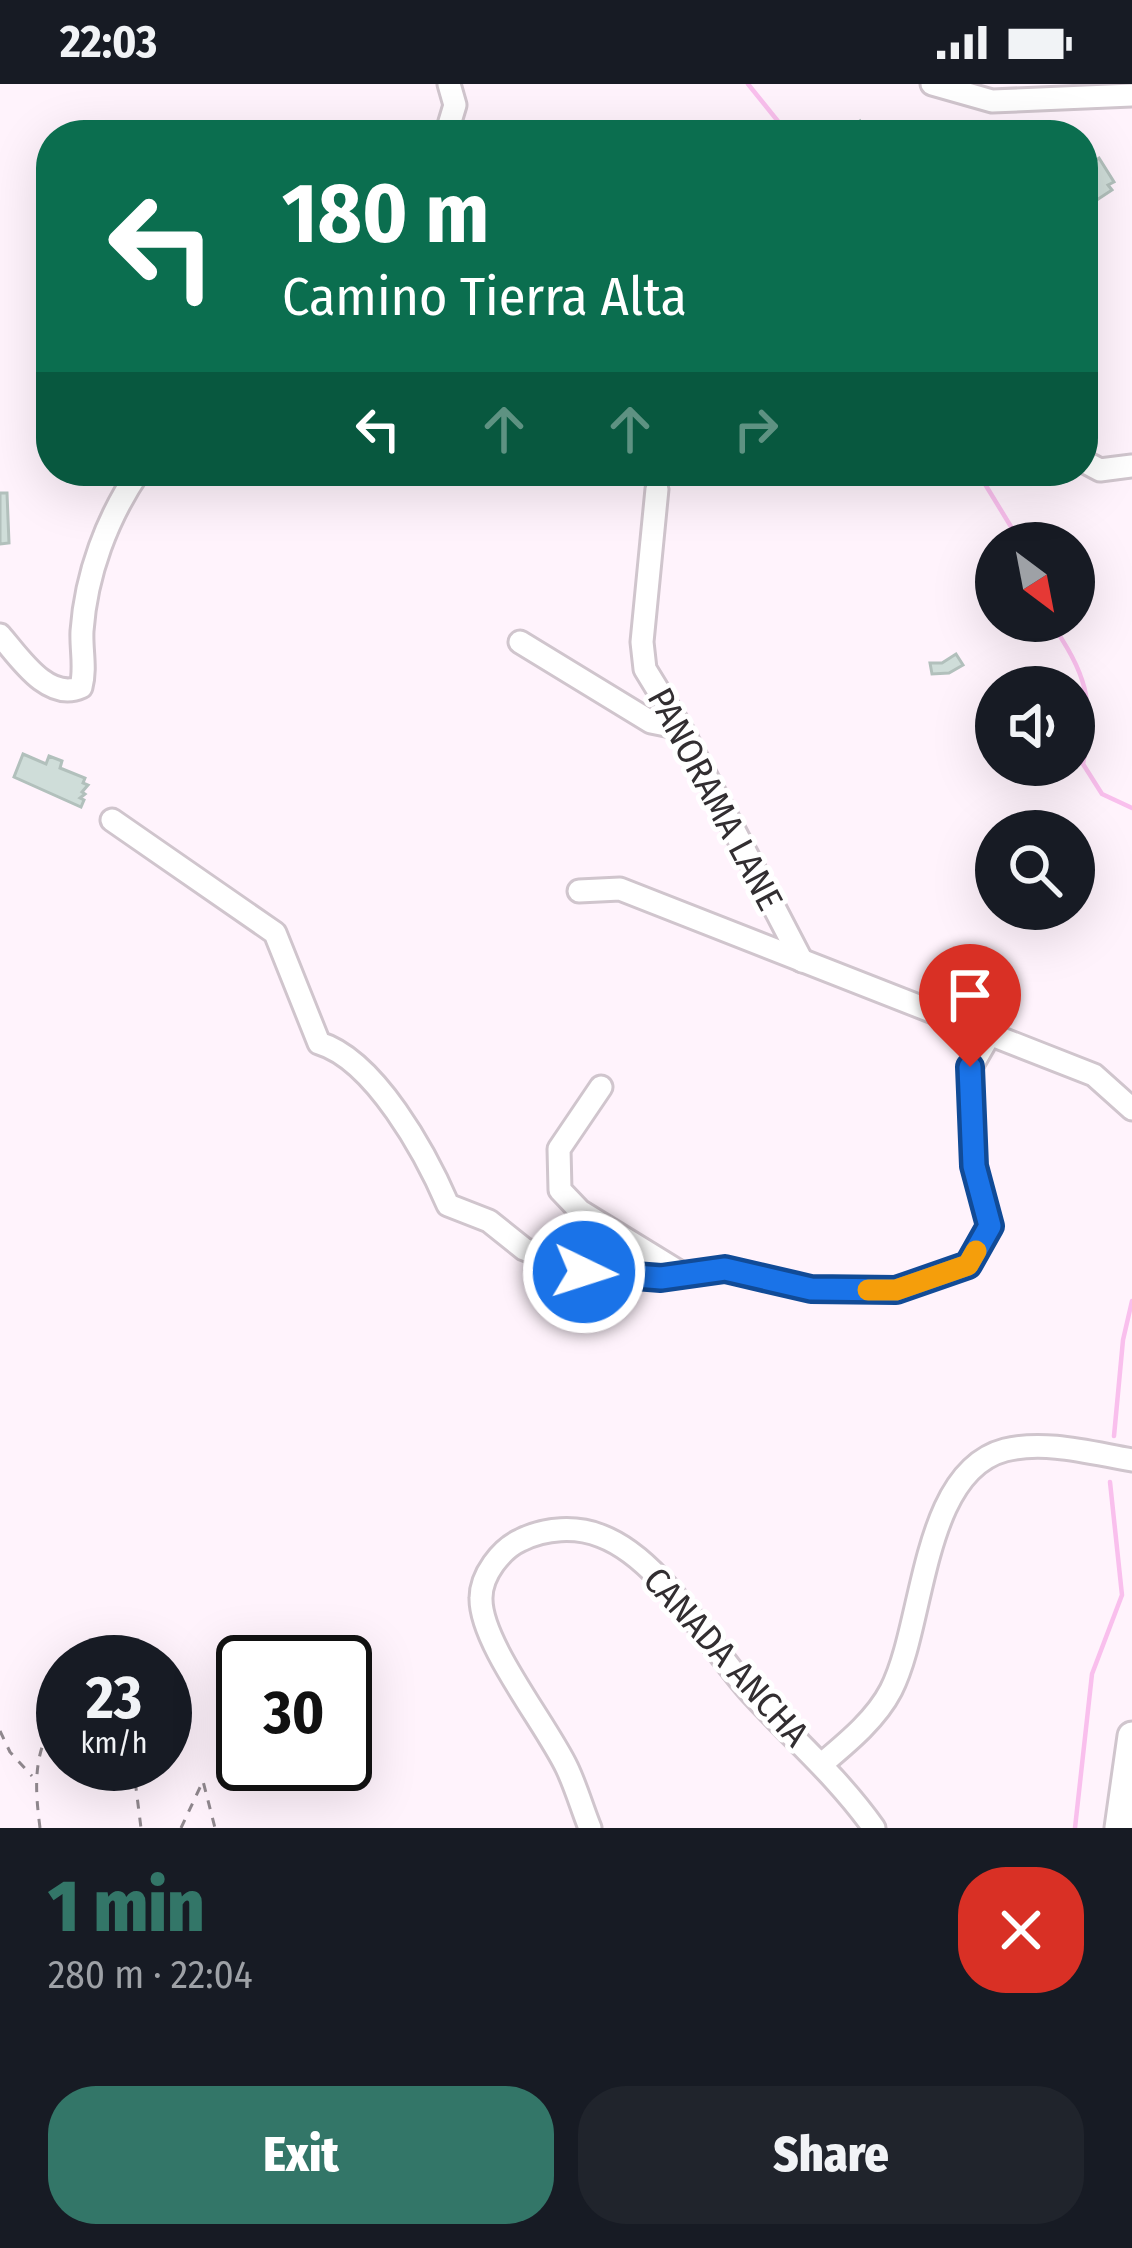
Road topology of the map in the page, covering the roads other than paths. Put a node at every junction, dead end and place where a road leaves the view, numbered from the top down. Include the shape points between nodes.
1 (449, 84) edge
2 (932, 84) edge
3 (1132, 95) edge
4 (450, 120) edge
5 (1132, 466) edge
6 (1098, 469) edge
7 (129, 486) edge
8 (657, 489) dead end
9 (0, 635) edge
10 (520, 642) dead end
11 (681, 728) junction
12 (112, 820) dead end
13 (578, 891) dead end
14 (802, 961) junction
15 (990, 1034) junction
16 (601, 1087) dead end
17 (1132, 1109) edge
18 (684, 1275) junction
19 (1132, 1460) edge
20 (1132, 1736) edge
21 (823, 1763) junction
22 (590, 1828) edge
23 (874, 1828) edge
24 (1119, 1828) edge

1 - 4 street
2 - 3 street via 992,101
5 - 6 street
7 - 9 street via 89,579 81,688 53,688
8 - 11 street, PANORAMA LANE via 645,669
10 - 11 street via 651,722
11 - 14 street, PANORAMA LANE
12 - 18 street via 275,934 319,1043 378,1087 448,1205 584,1272
13 - 14 street via 620,889
14 - 15 street
15 - 17 street via 1094,1076
15 - 18 street via 970,1067 974,1166 990,1226 968,1265 896,1290 811,1289 725,1269
16 - 18 street via 559,1149 560,1190 580,1211
19 - 21 street via 1034,1447 999,1452 970,1471 941,1519 890,1693
20 - 24 main road
21 - 22 street, CANADA ANCHA via 636,1558 602,1536 544,1531 490,1566 481,1598
21 - 23 street, CANADA ANCHA

